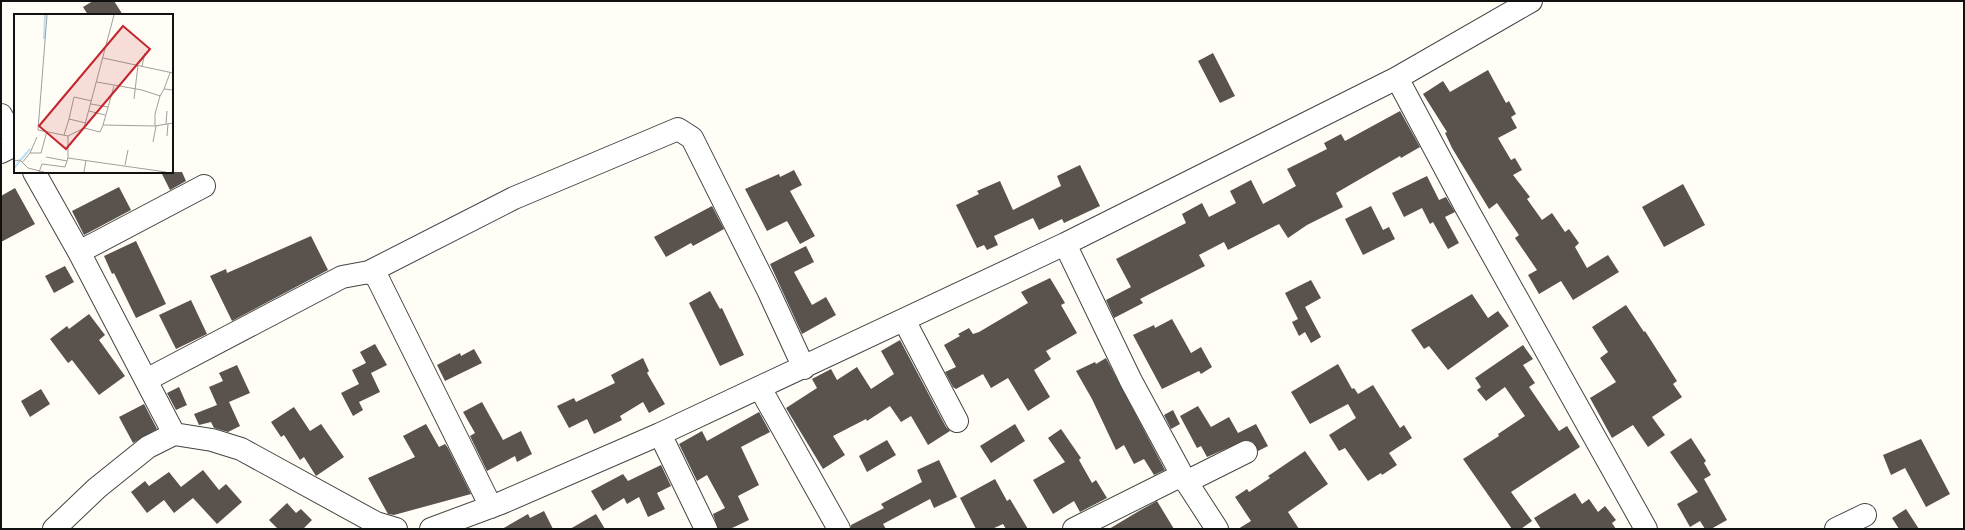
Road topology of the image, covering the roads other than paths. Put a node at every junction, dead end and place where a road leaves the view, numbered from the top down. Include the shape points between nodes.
1 (1532, 1) edge
2 (1397, 78) junction
3 (1, 115) edge
4 (14, 137) edge
5 (14, 146) edge
6 (1, 152) edge
7 (35, 173) edge
8 (204, 186) dead end
9 (1065, 244) junction
10 (79, 252) junction
11 (369, 272) junction
12 (904, 320) junction
13 (804, 368) junction
14 (146, 380) junction
15 (760, 388) junction
16 (957, 421) dead end
17 (174, 434) junction
18 (660, 434) junction
19 (1246, 452) dead end
20 (1184, 478) junction
21 (491, 507) junction
22 (1865, 515) dead end
23 (54, 529) edge
24 (396, 529) edge
25 (431, 529) edge
26 (706, 529) edge
27 (839, 529) edge
28 (1074, 529) edge
29 (1217, 529) edge
30 (1646, 529) edge
31 (1836, 529) edge

1 - 2 street
2 - 9 street
2 - 30 street via 1467,209
3 - 4 street
5 - 6 street
7 - 10 street
8 - 10 street
9 - 12 street
9 - 20 street via 1131,381
10 - 14 street
11 - 13 street via 514,198 678,129 692,138
11 - 14 street via 342,277
11 - 21 street via 377,277
12 - 13 street
12 - 16 street
13 - 15 street
14 - 17 street
15 - 18 street
15 - 27 street
17 - 23 street via 148,447 97,488
17 - 24 street via 212,440 241,449 376,522
18 - 21 street
18 - 26 street
19 - 20 street
20 - 28 street
20 - 29 street
21 - 25 street
22 - 31 street

